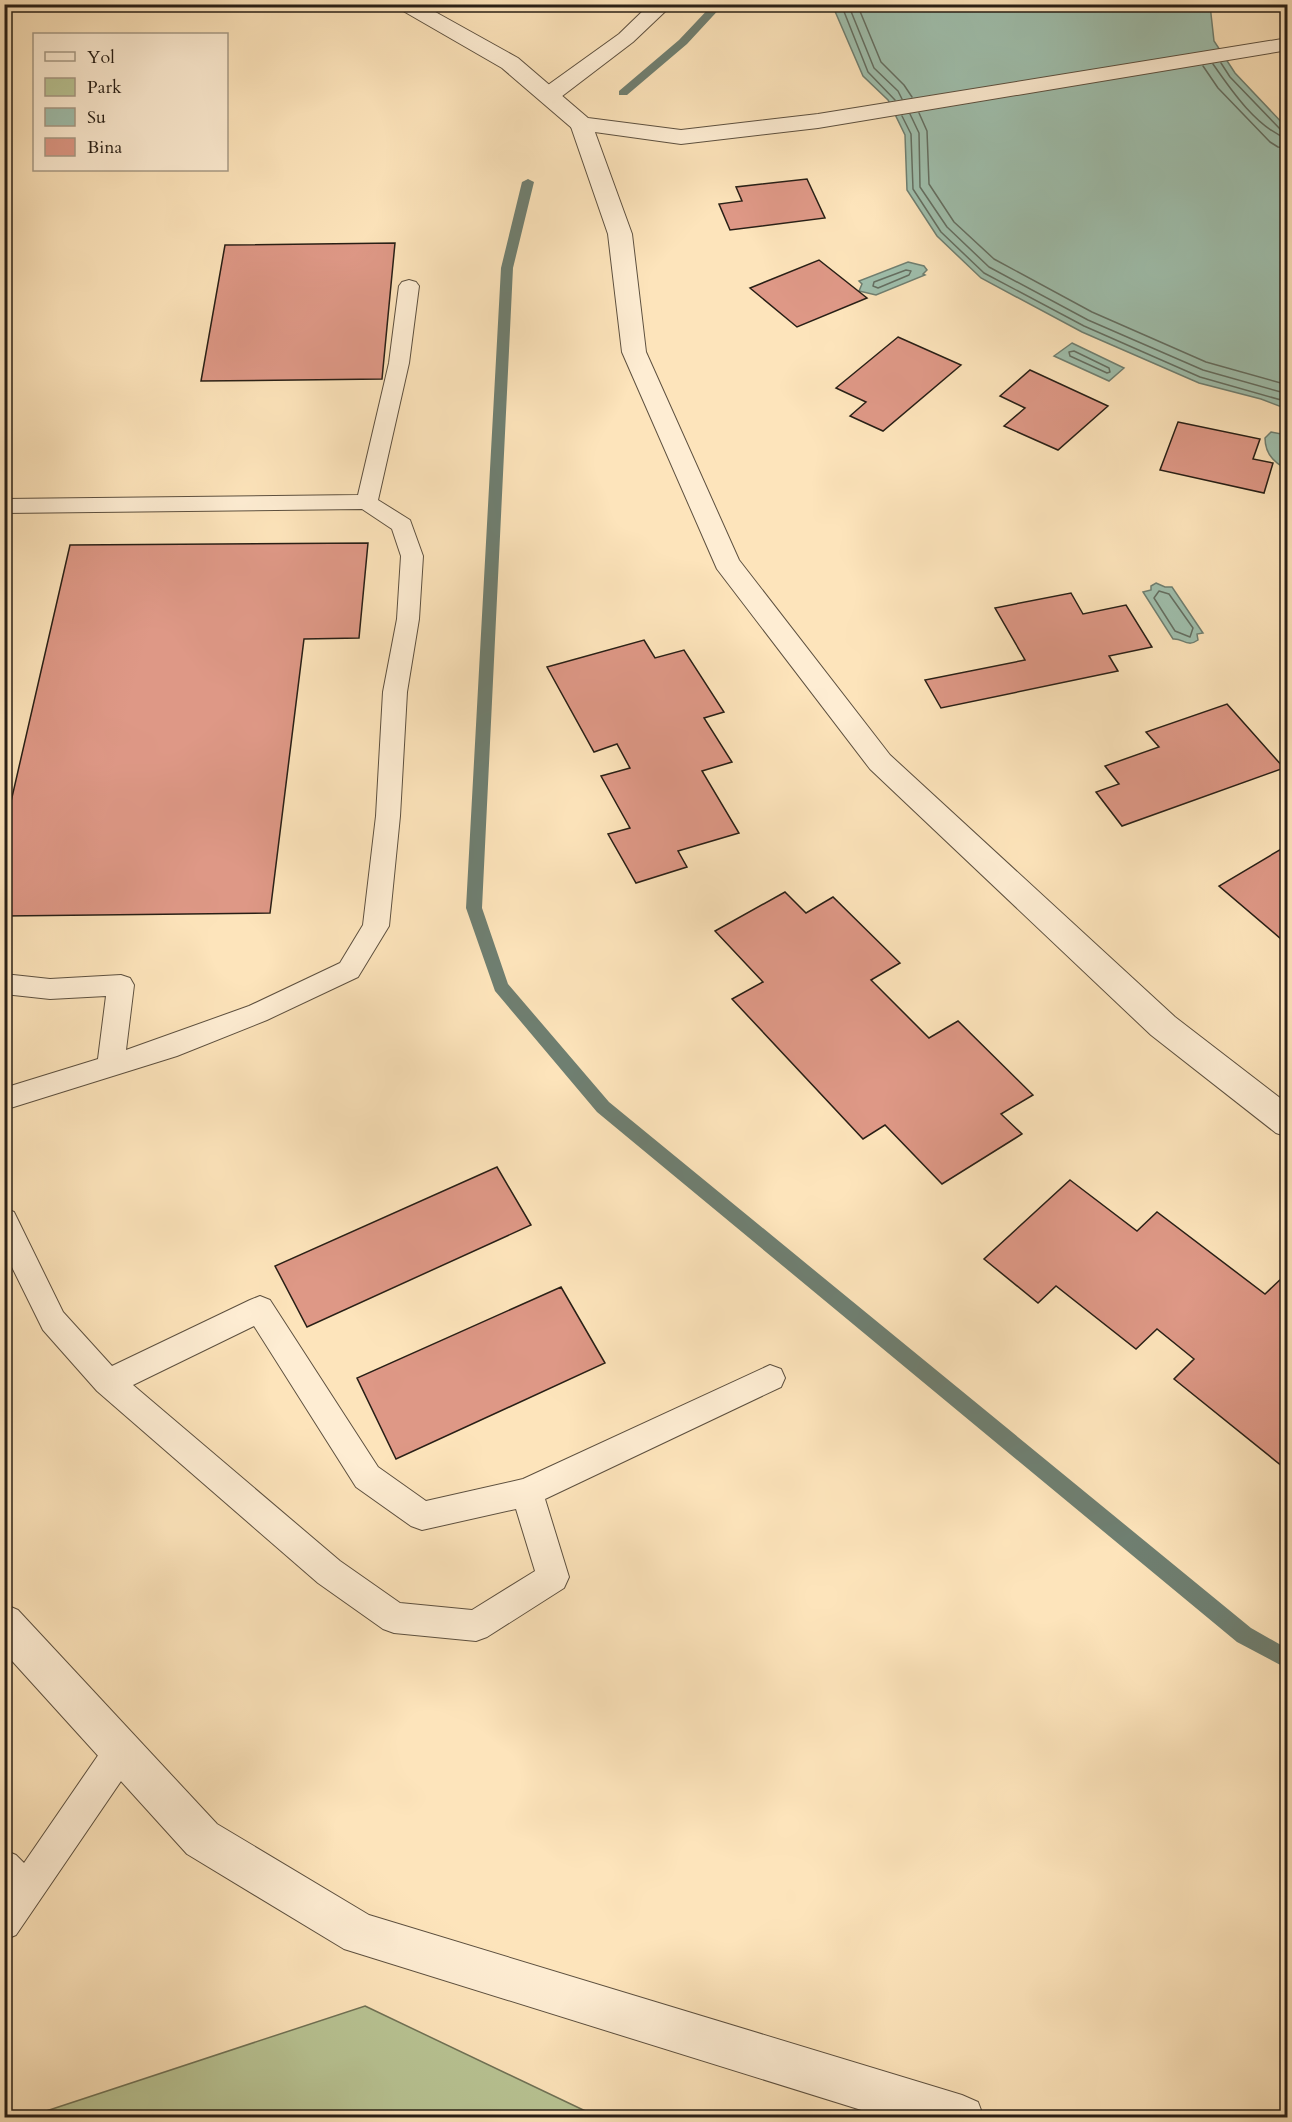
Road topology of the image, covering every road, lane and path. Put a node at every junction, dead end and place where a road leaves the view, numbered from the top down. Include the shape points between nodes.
1 (405, 4) edge
2 (663, 4) edge
3 (1287, 44) edge
4 (549, 95) junction
5 (581, 124) junction
6 (409, 286) dead end
7 (367, 502) junction
8 (4, 506) edge
9 (4, 984) edge
10 (111, 1065) junction
11 (4, 1099) edge
12 (1287, 1123) edge
13 (4, 1220) edge
14 (770, 1378) dead end
15 (108, 1382) junction
16 (527, 1492) junction
17 (4, 1623) edge
18 (122, 1750) junction
19 (15, 1879) edge
20 (4, 1923) edge
21 (955, 2117) edge

1 - 4 street via 510,63
2 - 4 street via 626,38
3 - 5 street via 818,122 681,137
4 - 5 street
5 - 12 street via 620,234 634,352 727,563 880,762 1163,1026
6 - 7 lane via 399,363
7 - 8 lane
7 - 10 lane via 402,525 412,556 408,619 395,692 388,816 376,926 349,970 258,1013
9 - 10 lane via 50,989 121,986
10 - 11 lane
13 - 15 lane via 53,1321
14 - 16 lane
15 - 16 lane via 260,1309 367,1478 422,1516
15 - 16 lane via 328,1572 394,1618 476,1626 553,1577
17 - 18 street
18 - 19 lane
18 - 21 street via 202,1839 359,1934
19 - 20 lane

